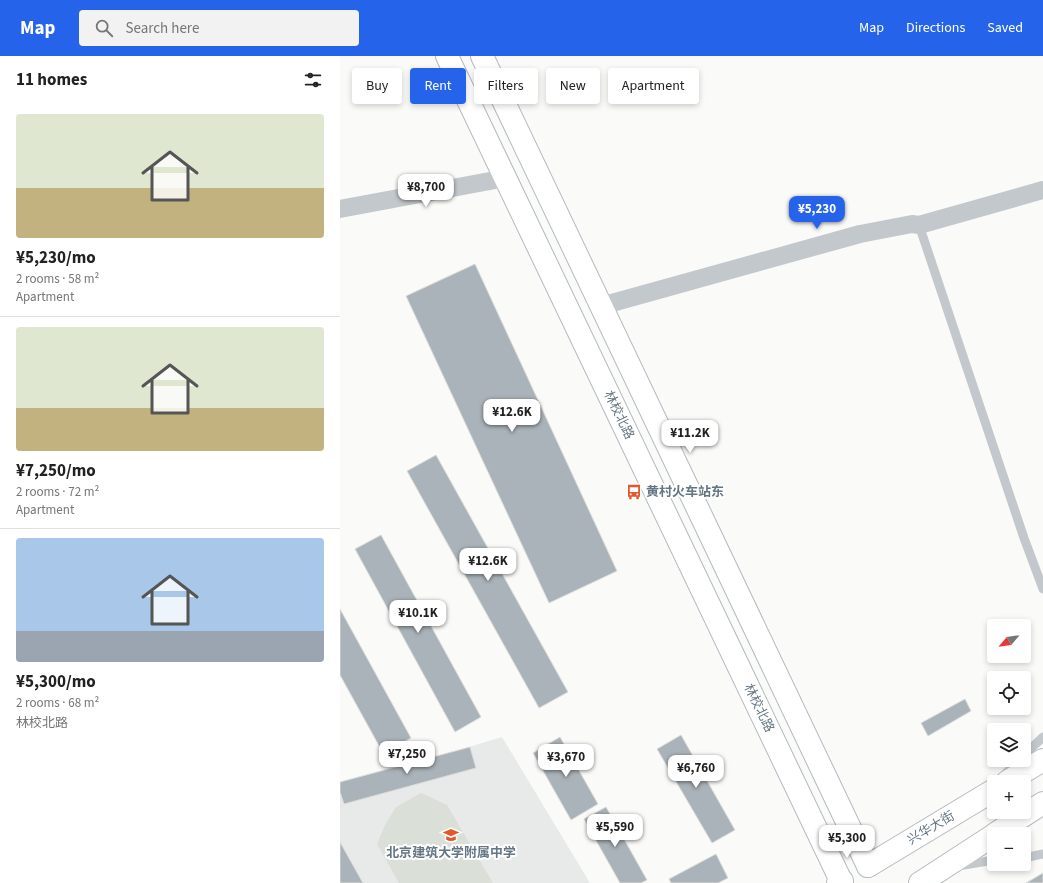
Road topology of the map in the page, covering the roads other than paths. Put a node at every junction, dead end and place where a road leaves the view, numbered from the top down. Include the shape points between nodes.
1 (448, 56) edge
2 (482, 56) edge
3 (506, 178) junction
4 (1043, 190) edge
5 (340, 209) edge
6 (919, 225) junction
7 (601, 306) junction
8 (1043, 589) edge
9 (1043, 737) edge
10 (1031, 748) edge
11 (1043, 760) edge
12 (1012, 767) edge
13 (1004, 775) edge
14 (1018, 775) edge
15 (987, 792) edge
16 (1043, 803) edge
17 (1043, 812) edge
18 (1006, 827) edge
19 (1010, 827) edge
20 (987, 840) edge
21 (1043, 854) edge
22 (1031, 857) edge
23 (987, 861) edge
24 (943, 869) junction
25 (867, 874) edge
26 (841, 882) edge
27 (920, 883) edge

1 - 3 main road, 林校北路
2 - 7 main road
3 - 5 street
3 - 26 main road, 林校北路
4 - 6 street
6 - 7 street via 912,224 860,234
6 - 8 lane
7 - 25 main road
9 - 10 lane
11 - 14 main road
12 - 13 lane
15 - 25 main road, 兴华大街
16 - 18 main road
17 - 19 lane
20 - 24 main road
21 - 22 lane
23 - 24 lane
24 - 27 main road
25 - 26 main road, 兴华大街

